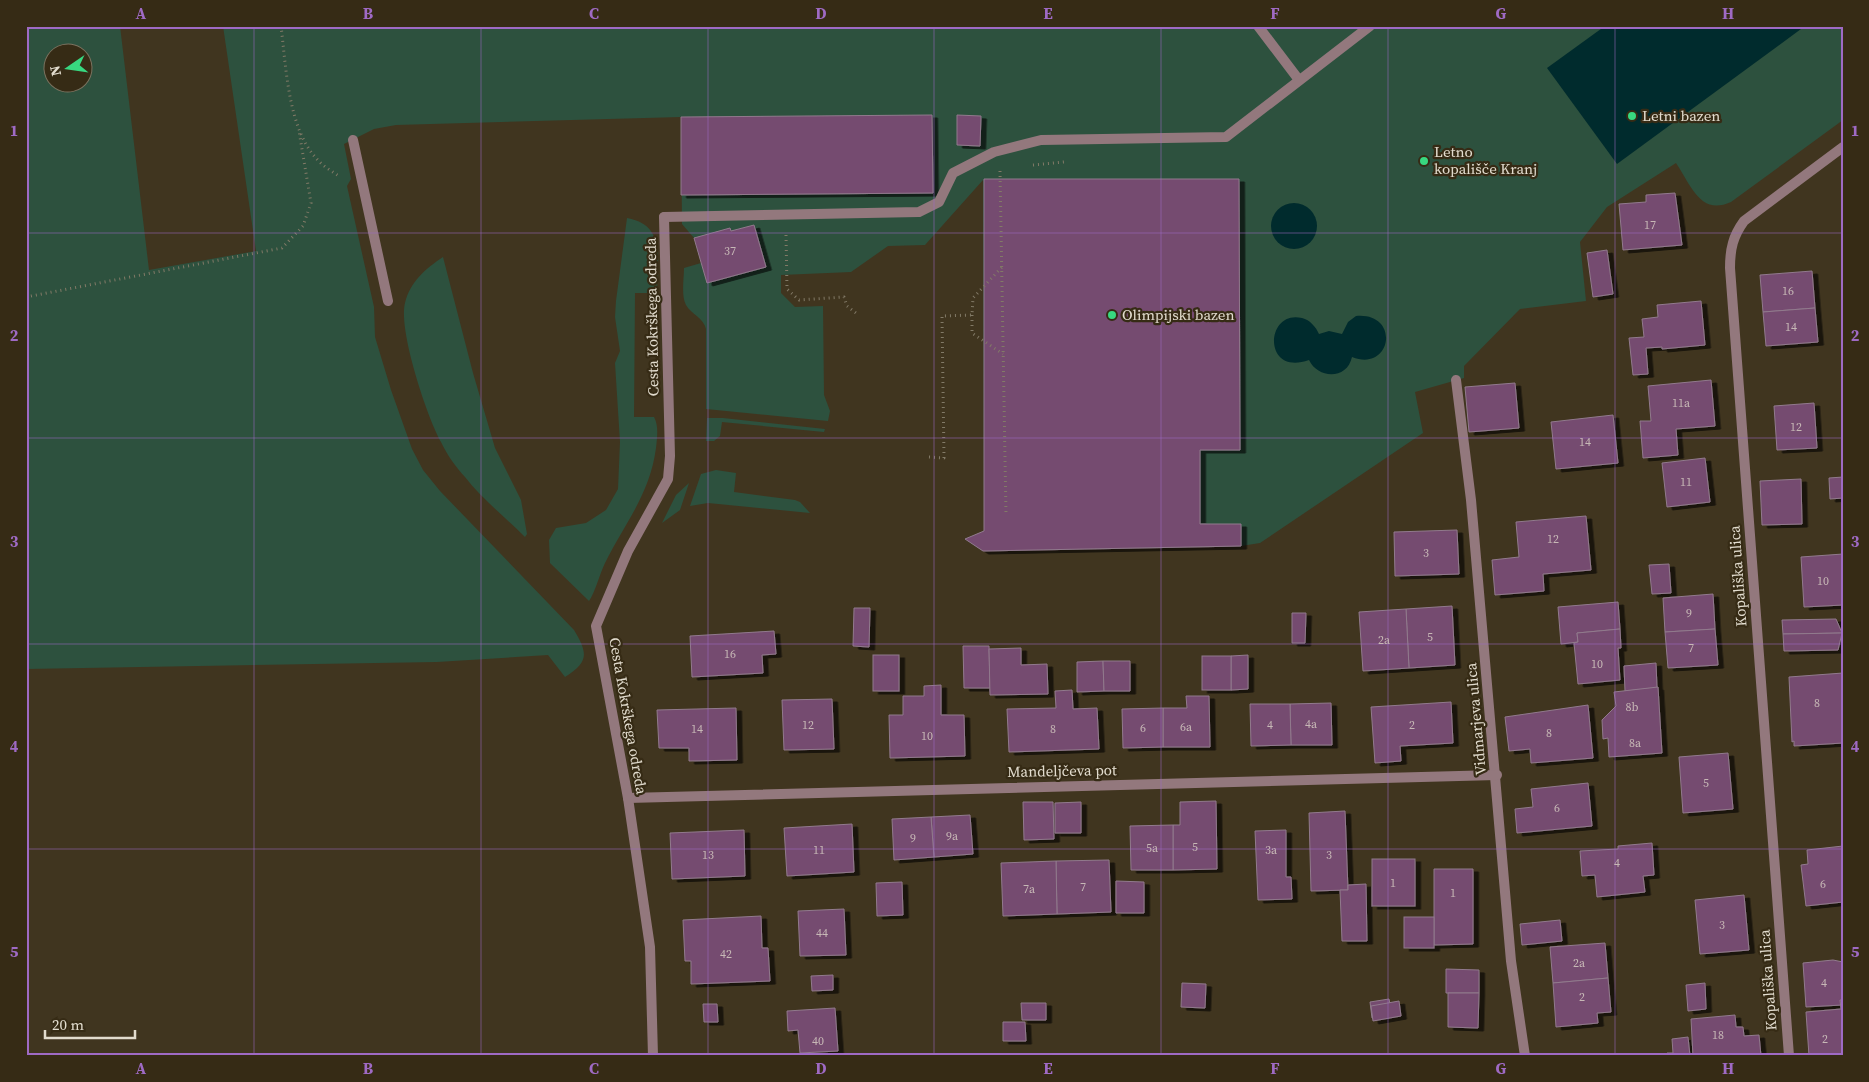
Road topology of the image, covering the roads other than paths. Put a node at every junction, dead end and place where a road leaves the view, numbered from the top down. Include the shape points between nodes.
1 (1258, 26) edge
2 (1370, 26) edge
3 (1299, 80) junction
4 (353, 140) dead end
5 (1843, 147) edge
6 (388, 301) dead end
7 (1456, 380) dead end
8 (1497, 775) junction
9 (628, 798) junction
10 (653, 1056) edge
11 (1525, 1056) edge
12 (1789, 1056) edge

1 - 3 street
2 - 3 street
3 - 9 street, Cesta Kokrškega odreda via 1226,137 1041,140 994,152 953,173 939,202 919,212 664,217 668,479 628,551 596,626
4 - 6 street
5 - 12 street, Kopališka ulica via 1744,221 1735,233 1730,249
7 - 8 street, Vidmarjeva ulica via 1471,500
8 - 9 street, Mandeljčeva pot
8 - 11 street, Vidmarjeva ulica via 1511,961
9 - 10 street, Cesta Kokrškega odreda via 650,947

